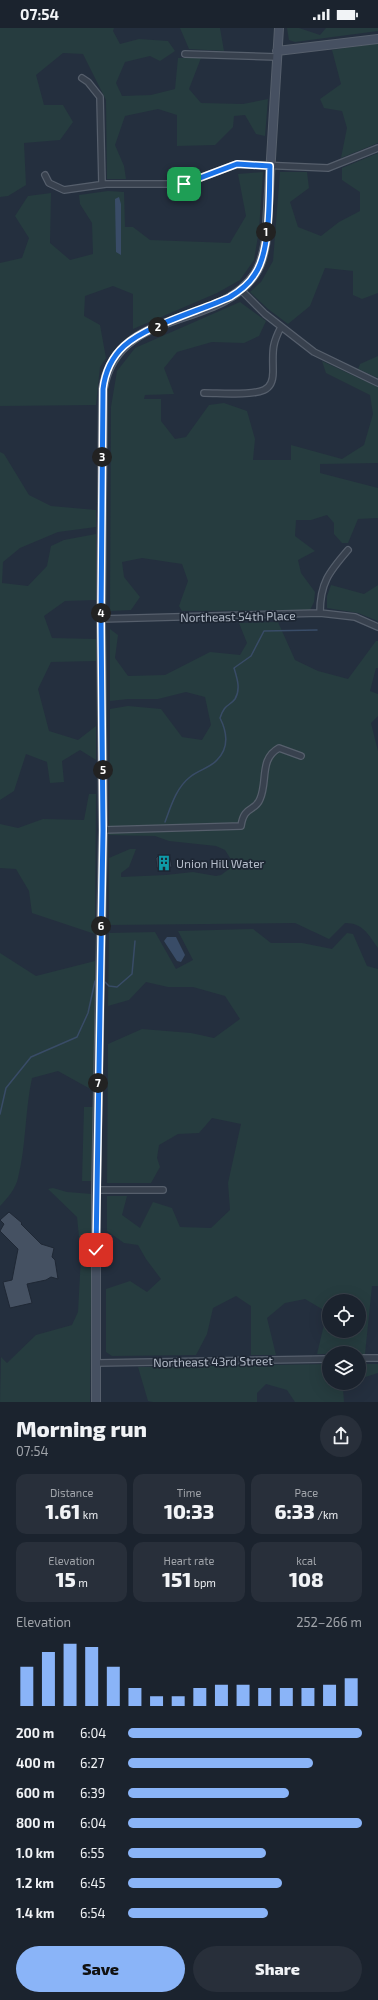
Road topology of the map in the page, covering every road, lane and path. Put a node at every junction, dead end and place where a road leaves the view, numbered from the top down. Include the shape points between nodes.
1 (279, 28) edge
2 (378, 39) edge
3 (185, 54) dead end
4 (277, 54) junction
5 (82, 78) dead end
6 (378, 148) edge
7 (270, 166) junction
8 (45, 175) dead end
9 (102, 184) junction
10 (241, 290) junction
11 (282, 327) junction
12 (378, 383) edge
13 (204, 393) dead end
14 (348, 550) dead end
15 (320, 614) junction
16 (101, 619) junction
17 (378, 627) edge
18 (301, 756) dead end
19 (103, 830) junction
20 (96, 1190) junction
21 (162, 1190) dead end
22 (366, 1358) edge
23 (378, 1358) edge
24 (322, 1359) edge
25 (96, 1363) junction
26 (96, 1402) edge

1 - 4 street
2 - 4 street
3 - 4 street
4 - 7 street
5 - 9 street via 100,97
6 - 7 street via 328,168
7 - 9 street via 237,164 184,184
7 - 10 street via 263,257 255,275
8 - 9 street via 49,183 64,190
10 - 11 street
10 - 16 street via 142,334 123,347 108,369 102,399
11 - 12 street via 314,352
11 - 13 street via 273,345 273,375 267,388 253,392
14 - 15 street via 333,567 322,587
15 - 16 street, Northeast 54th Place
15 - 17 street, Northeast 54th Place via 355,617
16 - 19 street
18 - 19 street via 279,748 271,752 260,800 247,810 240,826
19 - 20 street
20 - 21 street
20 - 25 street
22 - 23 street
24 - 25 street, Northeast 43rd Street
25 - 26 street

